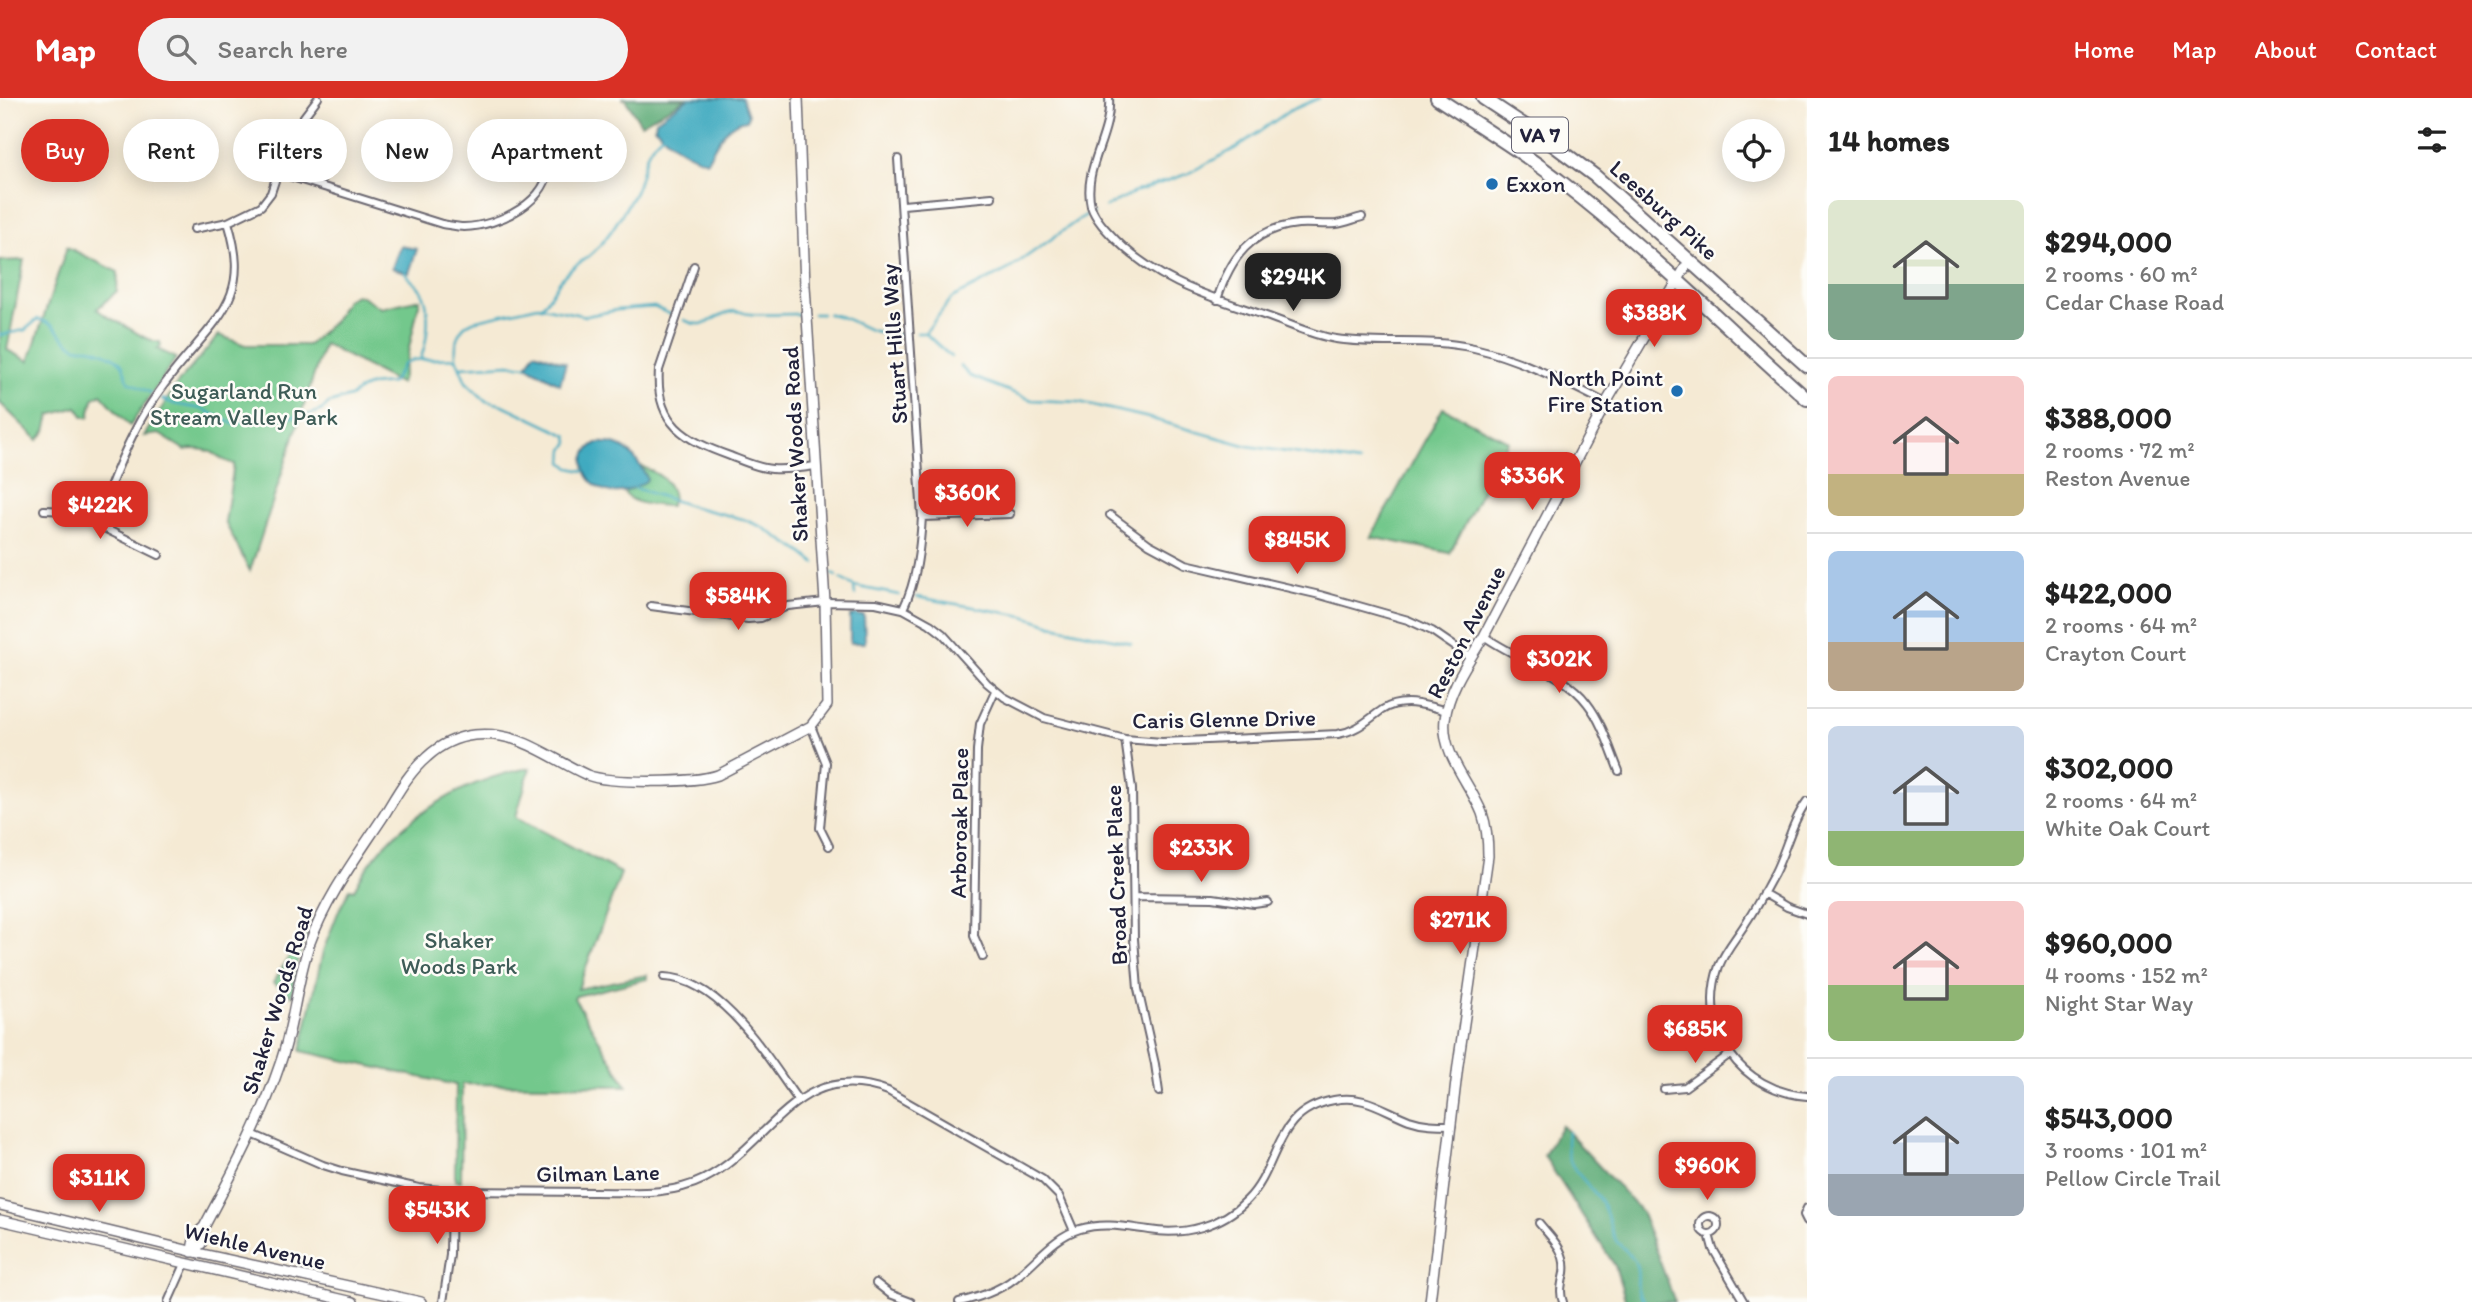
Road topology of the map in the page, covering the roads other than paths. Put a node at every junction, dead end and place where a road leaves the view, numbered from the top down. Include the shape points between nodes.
1 (318, 98) edge
2 (798, 98) edge
3 (1109, 98) edge
4 (1437, 98) edge
5 (1483, 98) edge
6 (302, 119) edge
7 (898, 159) dead end
8 (275, 182) edge
9 (308, 182) edge
10 (546, 182) edge
11 (992, 197) dead end
12 (903, 205) junction
13 (1362, 216) dead end
14 (228, 222) junction
15 (194, 229) dead end
16 (1689, 261) junction
17 (694, 266) dead end
18 (1678, 282) junction
19 (1217, 300) junction
20 (1807, 366) edge
21 (1807, 399) edge
22 (1606, 403) junction
23 (815, 466) junction
24 (44, 510) dead end
25 (1010, 514) dead end
26 (1110, 514) dead end
27 (922, 517) junction
28 (96, 525) junction
29 (159, 555) dead end
30 (825, 602) junction
31 (651, 606) dead end
32 (903, 609) junction
33 (1484, 636) junction
34 (1470, 657) junction
35 (995, 691) junction
36 (1447, 711) junction
37 (811, 726) junction
38 (1125, 739) junction
39 (1619, 771) dead end
40 (1807, 801) edge
41 (829, 846) dead end
42 (1763, 893) junction
43 (1134, 897) junction
44 (1268, 902) dead end
45 (1807, 914) edge
46 (983, 957) dead end
47 (664, 977) dead end
48 (1730, 1054) junction
49 (1664, 1089) dead end
50 (1159, 1091) dead end
51 (1807, 1096) edge
52 (798, 1100) junction
53 (1451, 1125) junction
54 (252, 1134) junction
55 (451, 1191) junction
56 (0, 1205) edge
57 (1807, 1208) edge
58 (0, 1220) edge
59 (1807, 1221) edge
60 (1539, 1223) dead end
61 (1074, 1231) junction
62 (1709, 1234) dead end
63 (192, 1252) junction
64 (185, 1264) junction
65 (876, 1283) dead end
66 (168, 1302) edge
67 (353, 1302) edge
68 (421, 1302) edge
69 (443, 1302) edge
70 (911, 1302) edge
71 (959, 1302) edge
72 (1430, 1302) edge
73 (1563, 1302) edge
74 (1744, 1302) edge

1 - 6 street
2 - 23 street, Shaker Woods Road
3 - 19 street via 1089,178 1092,208 1104,229 1136,260 1166,279
4 - 18 highway, Leesburg Pike / VA 7 via 1562,182
5 - 16 highway, Leesburg Pike / VA 7 via 1566,153
7 - 12 street, Stuart Hills Way
8 - 14 street via 261,206
9 - 10 street via 464,227 496,220 524,206
11 - 12 street
12 - 27 street, Stuart Hills Way
13 - 19 street via 1338,224 1283,226 1266,233 1233,262
14 - 15 street
14 - 28 street via 237,266 232,295 219,320 177,368 141,420
16 - 18 street, Reston Avenue
16 - 20 highway, Leesburg Pike / VA 7
17 - 23 street via 659,370 665,413 685,436 738,459 770,469
18 - 21 highway, Leesburg Pike / VA 7
18 - 22 street, Reston Avenue
19 - 22 street via 1338,340 1454,344 1512,358
22 - 33 street, Reston Avenue
23 - 30 street, Shaker Woods Road
24 - 28 street via 69,512
25 - 27 street
26 - 34 street via 1186,565 1408,620
27 - 32 street, Stuart Hills Way via 919,557
28 - 29 street
30 - 31 street, Caris Glenne Drive via 788,606 753,619
30 - 32 street, Caris Glenne Drive via 876,603
30 - 37 street, Shaker Woods Road via 828,697
32 - 35 street, Caris Glenne Drive via 943,634
33 - 34 street, Reston Avenue
33 - 39 street via 1579,694 1594,713
34 - 36 street, Reston Avenue
35 - 38 street, Caris Glenne Drive via 1044,718
35 - 46 street, Arboroak Place via 980,724 976,750 974,936
36 - 38 street, Caris Glenne Drive via 1401,703 1383,709 1361,727 1338,734 1162,742
36 - 53 street, Reston Avenue via 1448,744 1482,814 1488,842
37 - 41 street via 825,755 820,828
37 - 54 street, Shaker Woods Road via 718,775 688,781 596,778 529,743 502,735 461,738 428,755 345,873 316,926 290,1033
38 - 43 street, Broad Creek Place via 1132,789
40 - 42 street
42 - 45 street
42 - 48 street via 1716,977 1715,1019
43 - 44 street
43 - 50 street, Broad Creek Place via 1138,989
47 - 52 street via 689,981 733,1015
48 - 49 street via 1685,1087
48 - 51 street via 1759,1082
52 - 55 street, Gilman Lane via 730,1163 680,1188 655,1192
52 - 61 street, Gilman Lane via 839,1083 863,1083 888,1091 1042,1179 1059,1196
53 - 61 street via 1419,1123 1369,1101 1328,1101 1308,1110 1286,1129 1252,1195 1210,1225 1185,1231 1106,1225
53 - 72 street, Reston Avenue
54 - 55 street, Gilman Lane via 342,1171
54 - 63 street, Shaker Woods Road via 192,1242
55 - 69 street via 450,1255
56 - 63 street, Wiehle Avenue
57 - 59 street
58 - 64 street, Wiehle Avenue
60 - 73 street via 1564,1257
61 - 71 street via 1002,1287
62 - 74 street
63 - 64 street, Shaker Woods Road
63 - 68 street, Wiehle Avenue
64 - 66 street, Shaker Woods Road
64 - 67 street, Wiehle Avenue
65 - 70 street

